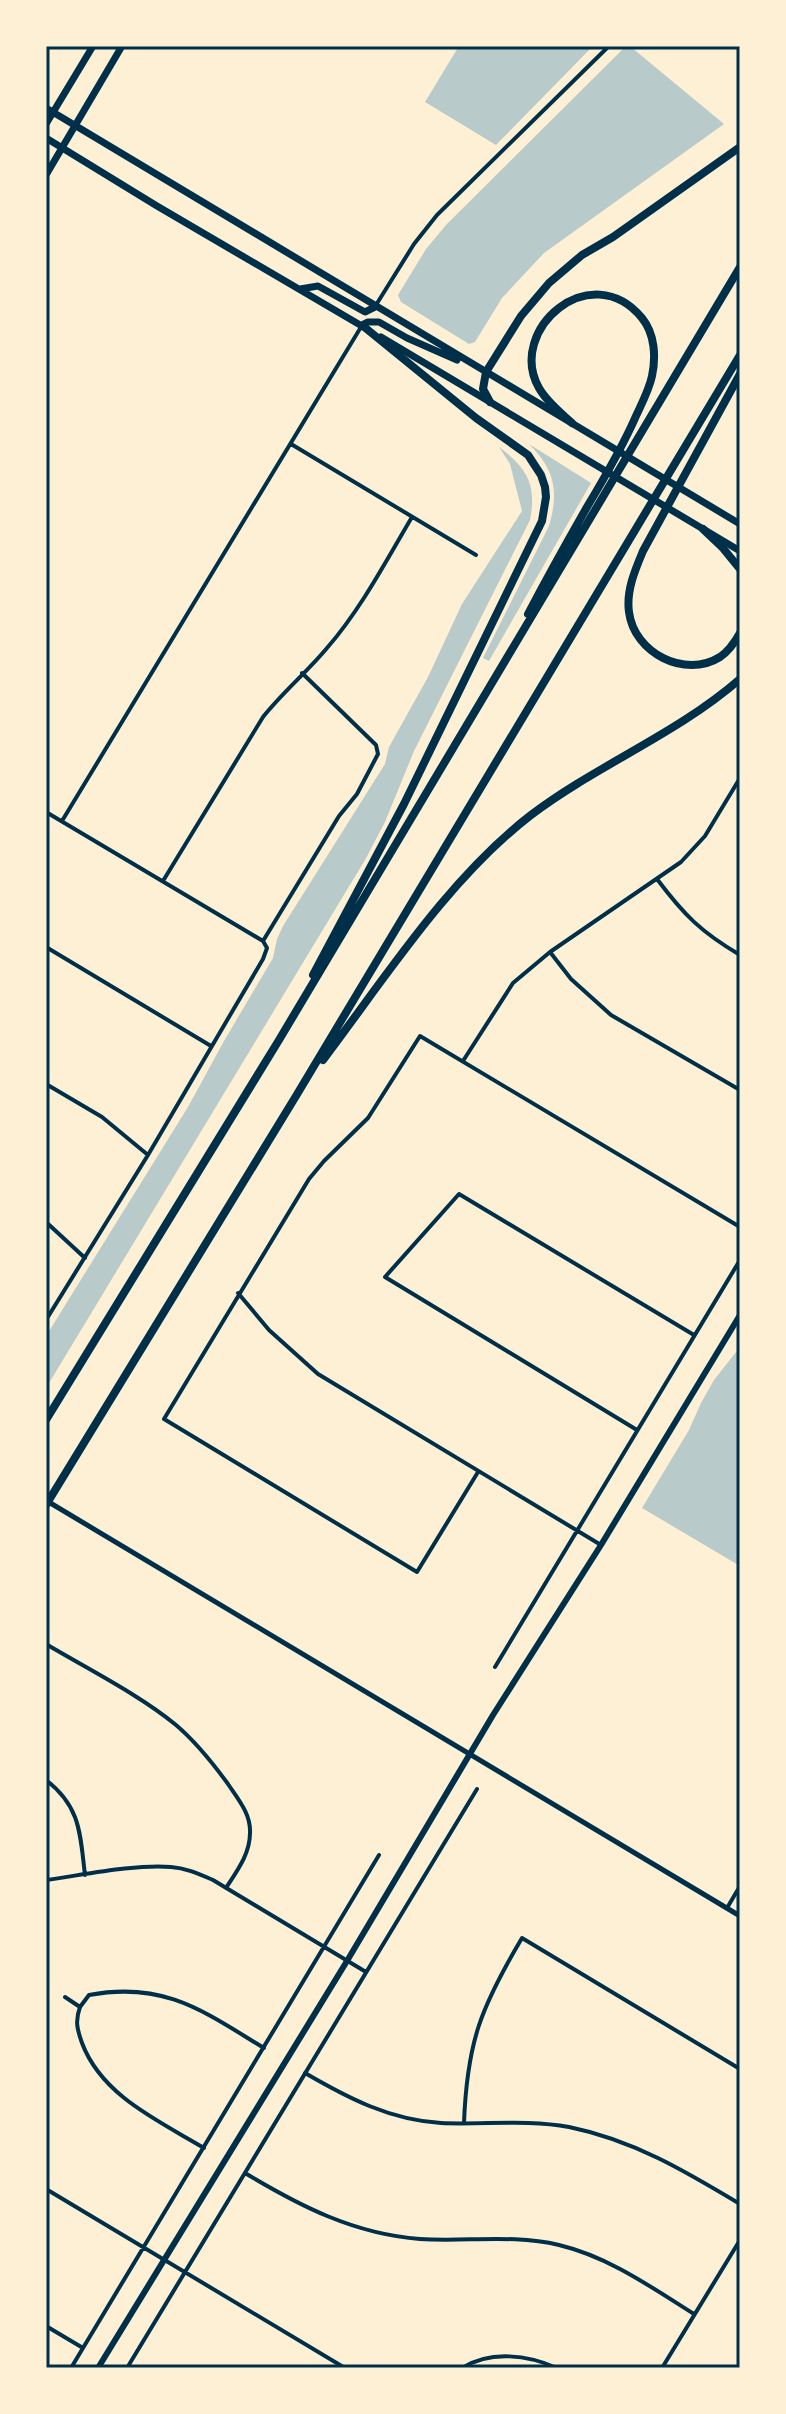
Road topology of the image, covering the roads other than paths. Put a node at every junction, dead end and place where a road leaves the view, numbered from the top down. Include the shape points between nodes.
1 (93, 46) edge
2 (122, 46) edge
3 (609, 46) edge
4 (50, 110) edge
5 (46, 124) edge
6 (76, 126) junction
7 (46, 138) edge
8 (63, 147) junction
9 (740, 147) edge
10 (46, 175) edge
11 (740, 267) edge
12 (300, 289) junction
13 (375, 307) junction
14 (362, 326) junction
15 (740, 355) edge
16 (486, 372) junction
17 (740, 374) edge
18 (490, 402) junction
19 (572, 423) junction
20 (291, 444) junction
21 (412, 517) junction
22 (740, 524) edge
23 (703, 529) junction
24 (740, 551) edge
25 (476, 555) dead end
26 (740, 569) edge
27 (740, 633) edge
28 (302, 673) junction
29 (740, 679) edge
30 (477, 710) junction
31 (740, 778) edge
32 (46, 812) edge
33 (62, 821) junction
34 (657, 879) junction
35 (163, 881) junction
36 (263, 941) junction
37 (46, 947) edge
38 (550, 952) junction
39 (740, 955) edge
40 (279, 1040) junction
41 (211, 1046) junction
42 (463, 1061) junction
43 (46, 1084) edge
44 (740, 1090) edge
45 (296, 1096) junction
46 (148, 1155) junction
47 (46, 1222) edge
48 (740, 1227) edge
49 (85, 1258) junction
50 (740, 1260) edge
51 (238, 1293) junction
52 (740, 1315) edge
53 (46, 1320) edge
54 (694, 1335) junction
55 (46, 1420) edge
56 (637, 1430) junction
57 (478, 1472) junction
58 (46, 1503) edge
59 (577, 1530) junction
60 (601, 1545) junction
61 (46, 1644) edge
62 (495, 1667) dead end
63 (470, 1754) junction
64 (46, 1780) edge
65 (477, 1789) dead end
66 (379, 1855) dead end
67 (85, 1875) junction
68 (46, 1880) edge
69 (740, 1886) edge
70 (226, 1888) junction
71 (727, 1908) junction
72 (740, 1916) edge
73 (325, 1947) junction
74 (347, 1961) junction
75 (366, 1972) junction
76 (65, 1997) dead end
77 (80, 2007) junction
78 (264, 2048) junction
79 (740, 2069) edge
80 (305, 2073) junction
81 (464, 2123) junction
82 (204, 2148) junction
83 (245, 2173) junction
84 (46, 2189) edge
85 (740, 2204) edge
86 (740, 2240) edge
87 (143, 2248) junction
88 (164, 2260) junction
89 (185, 2272) junction
90 (694, 2314) junction
91 (46, 2326) edge
92 (83, 2348) junction
93 (71, 2368) edge
94 (98, 2368) edge
95 (127, 2368) edge
96 (345, 2368) edge
97 (462, 2368) edge
98 (557, 2368) edge
99 (662, 2368) edge

1 - 4 main road
2 - 6 main road
3 - 13 street via 437,215
4 - 5 main road
4 - 6 main road
6 - 8 main road
6 - 13 main road
7 - 8 main road
8 - 10 main road
8 - 12 main road
9 - 16 highway via 557,275 521,316
11 - 30 highway
12 - 13 main road via 318,286 365,312
12 - 14 main road
13 - 16 main road
14 - 16 main road via 379,322
14 - 18 main road
14 - 20 street
14 - 40 highway via 528,455 541,475 545,510 404,804
15 - 45 highway
16 - 18 highway via 483,389
16 - 19 main road
17 - 27 highway via 643,551 628,610 646,647 685,665 719,658
18 - 23 main road
19 - 22 main road
19 - 30 highway via 539,388 532,369 536,341 552,314 568,302 589,295 609,297 644,320 655,353 651,379 614,463
20 - 21 street
20 - 33 street
21 - 25 street
21 - 28 street via 358,607
23 - 24 main road
23 - 26 highway
28 - 35 street via 263,717
28 - 36 street via 376,745 378,754
29 - 45 highway via 547,803 502,839 441,905
30 - 40 highway
31 - 34 street via 694,850
32 - 33 street
33 - 35 street
34 - 38 street
34 - 39 street via 695,925
35 - 36 street
36 - 41 street via 263,959
37 - 41 street
38 - 42 street via 513,983
38 - 44 street via 611,1015
40 - 55 highway
41 - 46 street
42 - 48 street
42 - 51 street via 420,1036 368,1118 309,1179
43 - 46 street via 102,1117
45 - 58 highway
46 - 49 street
47 - 49 street
49 - 53 street
50 - 54 street
51 - 57 street via 318,1374
51 - 57 street via 164,1419 417,1572
52 - 60 main road
54 - 56 street
54 - 56 street via 459,1194 385,1277
56 - 59 street
57 - 59 street
58 - 63 street
59 - 60 street
59 - 62 street
60 - 63 main road
61 - 70 street via 174,1723 207,1756 243,1805 251,1830 244,1859
63 - 71 street
63 - 74 main road
64 - 67 street via 72,1807
65 - 75 street
66 - 73 street
67 - 68 street
67 - 70 street via 173,1867
69 - 71 street
70 - 73 street
71 - 72 street
73 - 74 street
73 - 78 street
74 - 75 street
74 - 88 main road
75 - 80 street
76 - 77 street
77 - 78 street via 89,1995 114,1991 174,1998
77 - 82 street via 75,2022 96,2071 141,2111
78 - 82 street
79 - 81 street via 522,1938 475,2031
80 - 81 street via 380,2111 411,2120
80 - 83 street
81 - 85 street via 564,2127 597,2134 657,2156
82 - 87 street
83 - 89 street
83 - 90 street via 317,2213 377,2233 420,2239 531,2240 579,2250
84 - 87 street
86 - 90 street
87 - 88 street
87 - 92 street
88 - 89 street
88 - 94 main road
89 - 95 street
89 - 96 street
90 - 99 street
91 - 92 street
92 - 93 street
97 - 98 street via 514,2356

